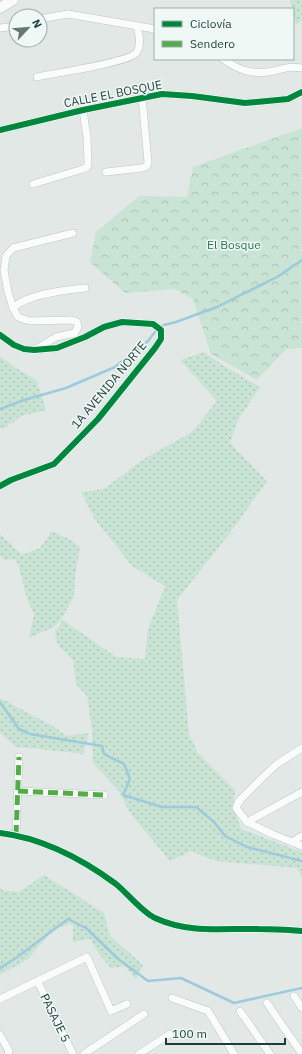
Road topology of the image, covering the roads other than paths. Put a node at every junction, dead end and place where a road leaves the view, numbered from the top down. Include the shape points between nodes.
1 (13, 0) edge
2 (0, 8) edge
3 (48, 18) edge
4 (137, 26) junction
5 (154, 29) edge
6 (224, 60) edge
7 (302, 68) edge
8 (36, 77) dead end
9 (302, 92) edge
10 (142, 97) junction
11 (83, 110) junction
12 (0, 130) edge
13 (106, 172) dead end
14 (33, 184) dead end
15 (73, 233) dead end
16 (85, 288) dead end
17 (13, 308) junction
18 (0, 335) edge
19 (34, 350) junction
20 (0, 486) edge
21 (302, 748) edge
22 (19, 757) dead end
23 (18, 791) junction
24 (302, 792) edge
25 (104, 795) dead end
26 (247, 822) junction
27 (0, 833) edge
28 (16, 834) junction
29 (302, 836) edge
30 (292, 842) junction
31 (302, 846) edge
32 (302, 931) edge
33 (38, 982) junction
34 (294, 996) dead end
35 (172, 998) dead end
36 (0, 999) edge
37 (267, 1003) dead end
38 (127, 1004) dead end
39 (302, 1008) edge
40 (240, 1011) dead end
41 (144, 1014) dead end
42 (170, 1034) dead end
43 (0, 1035) edge
44 (8, 1054) edge
45 (73, 1054) edge
46 (84, 1054) edge
47 (139, 1054) edge
48 (234, 1054) edge
49 (270, 1054) edge
50 (302, 1054) edge

1 - 2 street
3 - 4 street via 68,14
4 - 5 street
4 - 8 street via 140,46 135,54 120,60
6 - 7 street via 233,66 259,74 292,66
9 - 10 street, CALLE EL BOSQUE via 288,99 244,102 162,94
10 - 11 street, CALLE EL BOSQUE
10 - 13 street via 148,162 142,168
11 - 12 street, CALLE EL BOSQUE
11 - 14 street via 87,137 87,167
15 - 17 street via 14,248 6,256 4,270
16 - 17 street via 58,290 19,302
17 - 19 street via 18,317 24,320 77,322 78,327 74,333 56,337
18 - 19 street, 1A AVENIDA NORTE via 14,345
19 - 20 street, 1A AVENIDA NORTE via 57,348 104,327 122,322 152,324 162,330 161,339 155,348 98,419 54,464
21 - 26 street via 277,764 239,801 236,808
22 - 23 street
23 - 25 street
23 - 28 street
24 - 26 street
26 - 30 street
27 - 28 street
28 - 32 street via 74,857 116,884 152,917 170,924 204,930
29 - 30 street
30 - 31 street
33 - 36 street
33 - 38 street via 87,957 111,1011
33 - 45 street, PASAJE 5
34 - 39 street
35 - 48 street via 208,1011
37 - 50 street
40 - 49 street
41 - 46 street
42 - 47 street
43 - 44 street via 9,1051

